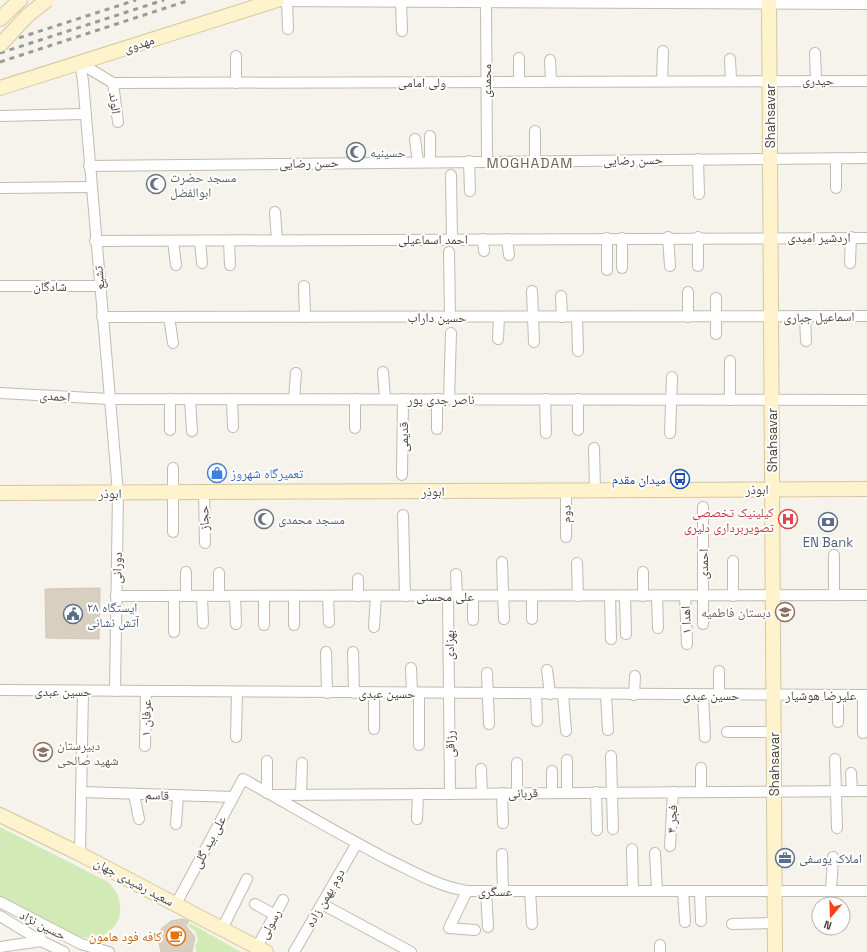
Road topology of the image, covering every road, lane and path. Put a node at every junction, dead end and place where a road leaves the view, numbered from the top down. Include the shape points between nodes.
1 (20, 0) edge
2 (47, 0) edge
3 (280, 1) edge
4 (443, 1) edge
5 (486, 1) edge
6 (401, 2) junction
7 (769, 2) edge
8 (816, 2) edge
9 (867, 4) edge
10 (0, 19) edge
11 (288, 28) dead end
12 (402, 31) dead end
13 (0, 45) edge
14 (663, 51) dead end
15 (815, 53) dead end
16 (236, 56) dead end
17 (519, 58) dead end
18 (730, 59) dead end
19 (550, 60) dead end
20 (80, 63) junction
21 (731, 80) junction
22 (769, 80) junction
23 (816, 80) junction
24 (551, 81) junction
25 (662, 81) junction
26 (867, 81) edge
27 (486, 82) junction
28 (519, 82) junction
29 (113, 83) junction
30 (236, 83) junction
31 (0, 88) edge
32 (84, 114) junction
33 (0, 116) edge
34 (118, 122) dead end
35 (535, 131) dead end
36 (430, 136) dead end
37 (415, 139) dead end
38 (770, 158) junction
39 (836, 158) junction
40 (867, 158) edge
41 (698, 159) junction
42 (469, 161) junction
43 (487, 161) junction
44 (535, 161) junction
45 (418, 162) junction
46 (430, 162) junction
47 (89, 166) junction
48 (451, 175) dead end
49 (91, 187) junction
50 (0, 188) edge
51 (836, 188) dead end
52 (470, 191) dead end
53 (699, 194) dead end
54 (275, 212) dead end
55 (668, 237) junction
56 (698, 237) junction
57 (771, 237) junction
58 (851, 237) junction
59 (607, 238) junction
60 (622, 238) junction
61 (867, 238) edge
62 (452, 239) junction
63 (483, 239) junction
64 (508, 239) junction
65 (277, 240) junction
66 (95, 241) junction
67 (173, 241) junction
68 (200, 241) junction
69 (229, 241) junction
70 (484, 251) dead end
71 (449, 252) dead end
72 (509, 255) dead end
73 (202, 263) dead end
74 (850, 263) dead end
75 (176, 265) dead end
76 (230, 265) dead end
77 (670, 266) dead end
78 (698, 266) dead end
79 (622, 268) dead end
80 (607, 270) dead end
81 (0, 286) edge
82 (99, 286) junction
83 (304, 286) dead end
84 (532, 291) dead end
85 (688, 292) dead end
86 (561, 296) dead end
87 (716, 298) dead end
88 (867, 316) edge
89 (102, 317) junction
90 (169, 317) junction
91 (305, 317) junction
92 (450, 317) junction
93 (499, 317) junction
94 (533, 317) junction
95 (562, 317) junction
96 (578, 317) junction
97 (688, 317) junction
98 (715, 317) junction
99 (771, 317) junction
100 (805, 317) junction
101 (451, 333) dead end
102 (716, 334) dead end
103 (498, 339) dead end
104 (806, 341) dead end
105 (534, 342) dead end
106 (173, 343) dead end
107 (578, 351) dead end
108 (730, 361) dead end
109 (384, 372) dead end
110 (296, 373) dead end
111 (672, 377) dead end
112 (0, 393) edge
113 (109, 399) junction
114 (170, 399) junction
115 (190, 399) junction
116 (232, 399) junction
117 (294, 399) junction
118 (355, 399) junction
119 (385, 399) junction
120 (403, 399) junction
121 (437, 399) junction
122 (449, 399) junction
123 (545, 399) junction
124 (578, 399) junction
125 (671, 400) junction
126 (730, 400) junction
127 (772, 400) junction
128 (867, 400) edge
129 (233, 427) dead end
130 (355, 428) dead end
131 (438, 429) dead end
132 (170, 430) dead end
133 (578, 430) dead end
134 (192, 431) dead end
135 (546, 433) dead end
136 (670, 433) dead end
137 (594, 448) dead end
138 (173, 468) dead end
139 (402, 475) dead end
140 (772, 489) junction
141 (867, 489) edge
142 (566, 490) junction
143 (595, 490) junction
144 (174, 492) junction
145 (204, 492) junction
146 (0, 493) edge
147 (118, 493) junction
148 (702, 507) dead end
149 (404, 515) dead end
150 (173, 532) dead end
151 (566, 537) dead end
152 (205, 543) dead end
153 (834, 555) dead end
154 (733, 561) dead end
155 (502, 562) dead end
156 (577, 563) dead end
157 (186, 572) dead end
158 (643, 572) dead end
159 (219, 573) dead end
160 (456, 574) dead end
161 (358, 579) dead end
162 (867, 595) edge
163 (116, 596) junction
164 (174, 596) junction
165 (186, 596) junction
166 (202, 596) junction
167 (219, 596) junction
168 (235, 596) junction
169 (264, 596) junction
170 (294, 596) junction
171 (328, 596) junction
172 (358, 596) junction
173 (376, 596) junction
174 (406, 596) junction
175 (453, 596) junction
176 (474, 596) junction
177 (504, 596) junction
178 (532, 596) junction
179 (578, 596) junction
180 (610, 596) junction
181 (625, 596) junction
182 (643, 596) junction
183 (657, 596) junction
184 (685, 596) junction
185 (703, 596) junction
186 (733, 596) junction
187 (773, 596) junction
188 (834, 596) junction
189 (532, 618) dead end
190 (504, 619) dead end
191 (473, 620) dead end
192 (329, 622) dead end
193 (203, 623) dead end
194 (236, 624) dead end
195 (703, 624) dead end
196 (264, 625) dead end
197 (294, 625) dead end
198 (374, 627) dead end
199 (658, 628) dead end
200 (174, 632) dead end
201 (626, 634) dead end
202 (611, 639) dead end
203 (687, 644) dead end
204 (326, 652) dead end
205 (353, 652) dead end
206 (411, 668) dead end
207 (547, 670) dead end
208 (719, 671) dead end
209 (487, 673) dead end
210 (635, 676) dead end
211 (0, 690) edge
212 (83, 691) junction
213 (115, 691) junction
214 (146, 691) junction
215 (237, 692) junction
216 (327, 693) junction
217 (354, 693) junction
218 (374, 693) junction
219 (415, 693) junction
220 (449, 693) junction
221 (488, 694) junction
222 (536, 694) junction
223 (550, 694) junction
224 (563, 694) junction
225 (606, 695) junction
226 (634, 695) junction
227 (703, 695) junction
228 (719, 695) junction
229 (838, 695) junction
230 (865, 695) edge
231 (774, 696) junction
232 (537, 721) dead end
233 (838, 722) dead end
234 (489, 724) dead end
235 (374, 729) dead end
236 (608, 730) dead end
237 (566, 731) dead end
238 (727, 732) dead end
239 (774, 732) junction
240 (863, 733) dead end
241 (236, 737) dead end
242 (705, 737) dead end
243 (419, 745) dead end
244 (145, 746) dead end
245 (611, 756) dead end
246 (835, 759) dead end
247 (567, 760) dead end
248 (267, 761) dead end
249 (302, 763) dead end
250 (517, 763) dead end
251 (701, 768) dead end
252 (481, 769) dead end
253 (552, 771) dead end
254 (851, 772) dead end
255 (243, 779) joint
256 (774, 791) junction
257 (836, 791) junction
258 (852, 791) junction
259 (867, 791) edge
260 (81, 792) junction
261 (596, 792) junction
262 (613, 792) junction
263 (673, 792) junction
264 (701, 792) junction
265 (482, 793) junction
266 (502, 793) junction
267 (517, 793) junction
268 (552, 793) junction
269 (567, 793) junction
270 (134, 794) junction
271 (270, 794) junction
272 (418, 794) junction
273 (450, 794) junction
274 (301, 795) junction
275 (178, 796) junction
276 (233, 797) junction
277 (0, 815) edge
278 (139, 819) dead end
279 (417, 819) dead end
280 (503, 823) dead end
281 (176, 824) dead end
282 (837, 828) dead end
283 (613, 829) dead end
284 (597, 830) dead end
285 (357, 843) junction
286 (670, 846) dead end
287 (632, 849) dead end
288 (655, 853) dead end
289 (80, 854) junction
290 (502, 854) dead end
291 (833, 857) dead end
292 (247, 879) dead end
293 (486, 891) junction
294 (530, 891) junction
295 (633, 891) junction
296 (657, 891) junction
297 (683, 891) junction
298 (700, 891) junction
299 (775, 891) junction
300 (831, 891) junction
301 (867, 891) edge
302 (467, 892) junction
303 (503, 892) junction
304 (283, 900) dead end
305 (0, 902) edge
306 (176, 904) junction
307 (255, 904) dead end
308 (322, 904) junction
309 (275, 915) junction
310 (0, 916) edge
311 (701, 921) dead end
312 (684, 922) dead end
313 (775, 923) junction
314 (40, 924) junction
315 (532, 924) dead end
316 (732, 924) dead end
317 (488, 927) dead end
318 (222, 928) junction
319 (475, 930) dead end
320 (41, 941) junction
321 (0, 947) edge
322 (262, 950) edge
323 (64, 952) edge
324 (109, 952) edge
325 (294, 952) edge
326 (410, 952) edge
327 (775, 952) edge

1 - 10 street
2 - 13 street, bridge via 27,16
3 - 6 street
3 - 11 street
3 - 20 street, مهدوی
4 - 5 street
4 - 6 street
5 - 7 street
5 - 27 street, محمدی
6 - 12 street
7 - 8 street
7 - 22 street, Shahsavar
8 - 9 street
14 - 25 street
15 - 23 street
16 - 30 street
17 - 28 street
18 - 21 street
19 - 24 street
20 - 29 street
20 - 31 street, مهدوی
20 - 32 street, تشیع
21 - 22 street, ولی امامی
21 - 25 street, ولی امامی
22 - 23 street, حیدری
22 - 38 street, Shahsavar
23 - 26 street, حیدری
24 - 25 street, ولی امامی
24 - 28 street, ولی امامی
27 - 28 street, ولی امامی
27 - 30 street, ولی امامی
27 - 43 street, محمدی
29 - 30 street, ولی امامی
29 - 34 street, الوند
32 - 33 street
32 - 47 street, تشیع
35 - 44 street
36 - 46 street
37 - 45 street
38 - 39 street, حسن رضایی
38 - 41 street, حسن رضایی
38 - 57 street, Shahsavar
39 - 40 street, حسن رضایی
39 - 51 street
41 - 44 street, حسن رضایی
41 - 53 street
42 - 43 street, حسن رضایی
42 - 46 street, حسن رضایی
42 - 52 street
43 - 44 street, حسن رضایی
45 - 46 street, حسن رضایی
45 - 47 street, حسن رضایی
47 - 49 street, تشیع
48 - 62 street
49 - 50 street
49 - 66 street, تشیع
54 - 65 street
55 - 56 street, احمد اسماعیلی
55 - 60 street, احمد اسماعیلی
55 - 77 street
56 - 57 street, احمد اسماعیلی
56 - 78 street
57 - 58 street, اردشیر امیدی
57 - 99 street, Shahsavar
58 - 61 street, اردشیر امیدی
58 - 74 street
59 - 60 street, احمد اسماعیلی
59 - 64 street, احمد اسماعیلی
59 - 80 street
60 - 79 street
62 - 63 street, احمد اسماعیلی
62 - 65 street, احمد اسماعیلی
63 - 64 street, احمد اسماعیلی
63 - 70 street
64 - 72 street
65 - 69 street, احمد اسماعیلی
66 - 67 street, احمد اسماعیلی
66 - 82 street, تشیع
67 - 68 street, احمد اسماعیلی
67 - 75 street
68 - 69 street, احمد اسماعیلی
68 - 73 street
69 - 76 street
71 - 92 street
81 - 82 street, شادگان
82 - 89 street, تشیع
83 - 91 street
84 - 94 street
85 - 97 street
86 - 95 street
87 - 98 street
88 - 100 street, اسماعیل جباری
89 - 90 street, حسین داراب
89 - 113 street, تشیع
90 - 91 street, حسین داراب
90 - 106 street
91 - 92 street, حسین داراب
92 - 93 street, حسین داراب
93 - 94 street, حسین داراب
93 - 103 street
94 - 95 street, حسین داراب
94 - 105 street
95 - 96 street, حسین داراب
96 - 97 street, حسین داراب
96 - 107 street
97 - 98 street, حسین داراب
98 - 99 street, حسین داراب
98 - 102 street
99 - 100 street, اسماعیل جباری
99 - 127 street, Shahsavar
100 - 104 street
101 - 122 street
108 - 126 street
109 - 119 street
110 - 117 street
111 - 125 street
112 - 113 street, احمدی
113 - 114 street, ناصر جدی پور
113 - 147 street, تشیع
114 - 115 street, ناصر جدی پور
114 - 132 street
115 - 116 street, ناصر جدی پور
115 - 134 street
116 - 117 street, ناصر جدی پور
116 - 129 street
117 - 118 street, ناصر جدی پور
118 - 119 street, ناصر جدی پور
118 - 130 street
119 - 120 street, ناصر جدی پور
120 - 121 street, ناصر جدی پور
120 - 139 street, قدیمی
121 - 122 street, ناصر جدی پور
121 - 131 street
122 - 123 street, ناصر جدی پور
123 - 124 street, ناصر جدی پور
123 - 135 street
124 - 125 street, ناصر جدی پور
124 - 133 street
125 - 126 street, ناصر جدی پور
125 - 136 street
126 - 127 street, ناصر جدی پور
127 - 128 street, ناصر جدی پور
127 - 140 street, Shahsavar
137 - 143 street
138 - 144 street
140 - 141 street, ابوذر
140 - 143 street, ابوذر
140 - 187 street, Shahsavar
142 - 143 street, ابوذر
142 - 145 street, ابوذر
142 - 151 street, دوم
144 - 145 street, ابوذر
144 - 147 street, ابوذر
144 - 150 street
145 - 152 street, حجاز
146 - 147 street, ابوذر
147 - 163 street, دورانی
148 - 185 street, احمدی
149 - 174 street
153 - 188 street
154 - 186 street
155 - 177 street
156 - 179 street
157 - 165 street
158 - 182 street
159 - 167 street
160 - 175 street, بهزادی
161 - 172 street
162 - 188 street, علی محسنی
163 - 164 street, علی محسنی
163 - 213 street, دورانی
164 - 165 street, علی محسنی
164 - 200 street
165 - 166 street, علی محسنی
166 - 167 street, علی محسنی
166 - 193 street
167 - 168 street, علی محسنی
168 - 169 street, علی محسنی
168 - 194 street
169 - 170 street, علی محسنی
169 - 196 street
170 - 171 street, علی محسنی
170 - 197 street
171 - 172 street, علی محسنی
171 - 192 street
172 - 173 street, علی محسنی
173 - 174 street, علی محسنی
173 - 198 street
174 - 175 street, علی محسنی
175 - 176 street, علی محسنی
175 - 220 street, بهزادی
176 - 177 street, علی محسنی
176 - 191 street
177 - 178 street, علی محسنی
177 - 190 street
178 - 179 street, علی محسنی
178 - 189 street
179 - 180 street, علی محسنی
180 - 181 street, علی محسنی
180 - 202 street
181 - 182 street, علی محسنی
181 - 201 street
182 - 183 street, علی محسنی
183 - 184 street, علی محسنی
183 - 199 street
184 - 185 street, علی محسنی
184 - 203 street, اهدا ۱
185 - 186 street, علی محسنی
185 - 195 street, احمدی
186 - 187 street, علی محسنی
187 - 188 street, علی محسنی
187 - 231 street, Shahsavar
204 - 216 street
205 - 217 street
206 - 219 street
207 - 223 street
208 - 228 street
209 - 221 street
210 - 226 street
211 - 212 street, حسین عبدی
212 - 213 street, حسین عبدی
212 - 260 street
213 - 214 street, حسین عبدی
214 - 215 street, حسین عبدی
214 - 244 street, عرفان ۱
215 - 216 street, حسین عبدی
215 - 241 street
216 - 217 street, حسین عبدی
217 - 218 street, حسین عبدی
218 - 219 street, حسین عبدی
218 - 235 street
219 - 220 street, حسین عبدی
219 - 243 street
220 - 221 street, حسین عبدی
220 - 273 street, رزاقی
221 - 222 street, حسین عبدی
221 - 234 street
222 - 223 street, حسین عبدی
222 - 232 street
223 - 224 street, حسین عبدی
224 - 225 street, حسین عبدی
224 - 237 street
225 - 226 street, حسین عبدی
225 - 236 street
226 - 227 street, حسین عبدی
227 - 228 street, حسین عبدی
227 - 242 street
228 - 231 street, حسین عبدی
229 - 230 street, علیرضا هوشیار
229 - 231 street, علیرضا هوشیار
229 - 233 street
230 - 240 street
231 - 239 street, Shahsavar
238 - 239 street
239 - 256 street, Shahsavar
245 - 262 street
246 - 257 street
247 - 269 street
248 - 271 street
249 - 274 street
250 - 267 street
251 - 264 street
252 - 265 street
253 - 268 street
254 - 258 street
255 - 271 street, عسگری
255 - 276 street, علی بید گلی
256 - 257 street, قربانی
256 - 264 street, قربانی
256 - 299 street, Shahsavar
257 - 258 street, قربانی
257 - 282 street
258 - 259 street, قربانی
260 - 270 street, قاسم
260 - 289 street
261 - 262 street, قربانی
261 - 269 street, قربانی
261 - 284 street
262 - 263 street, قربانی
262 - 283 street
263 - 264 street, قربانی
263 - 286 street, فجر ۴
265 - 266 street, قربانی
265 - 273 street, قربانی
266 - 267 street, قربانی
266 - 280 street
267 - 268 street, قربانی
268 - 269 street, قربانی
270 - 275 street, قاسم
270 - 278 street
271 - 274 street, قربانی
271 - 285 street, عسگری
272 - 273 street, قربانی
272 - 274 street, قربانی
272 - 279 street
275 - 276 street, قاسم
275 - 281 street
276 - 306 street, علی بید گلی
277 - 289 street, سعید رشیدی جهان
285 - 302 street, عسگری via 428,879
285 - 308 street, دوم بهمن زاده
287 - 295 street
288 - 296 street
289 - 306 street, سعید رشیدی جهان
290 - 303 street
291 - 300 street
292 - 318 street
293 - 302 street, عسگری
293 - 303 street, عسگری
293 - 317 street
294 - 295 street, عسگری
294 - 303 street, عسگری
294 - 315 street
295 - 296 street, عسگری
296 - 297 street, عسگری
297 - 298 street, عسگری
297 - 312 street
298 - 299 street, عسگری
298 - 311 street
299 - 300 street, عسگری
299 - 313 street, Shahsavar
300 - 301 street, عسگری
302 - 319 street via 449,928
304 - 309 street, رسولی
305 - 314 street, حسین نژاد
306 - 318 street, سعید رشیدی جهان
307 - 309 street
308 - 325 street, دوم بهمن زاده
308 - 326 street
309 - 322 street, رسولی
310 - 320 street
313 - 316 street
313 - 327 street, Shahsavar
314 - 320 street
314 - 324 street, حسین نژاد via 81,944
318 - 322 street, سعید رشیدی جهان
320 - 321 street
320 - 323 street

